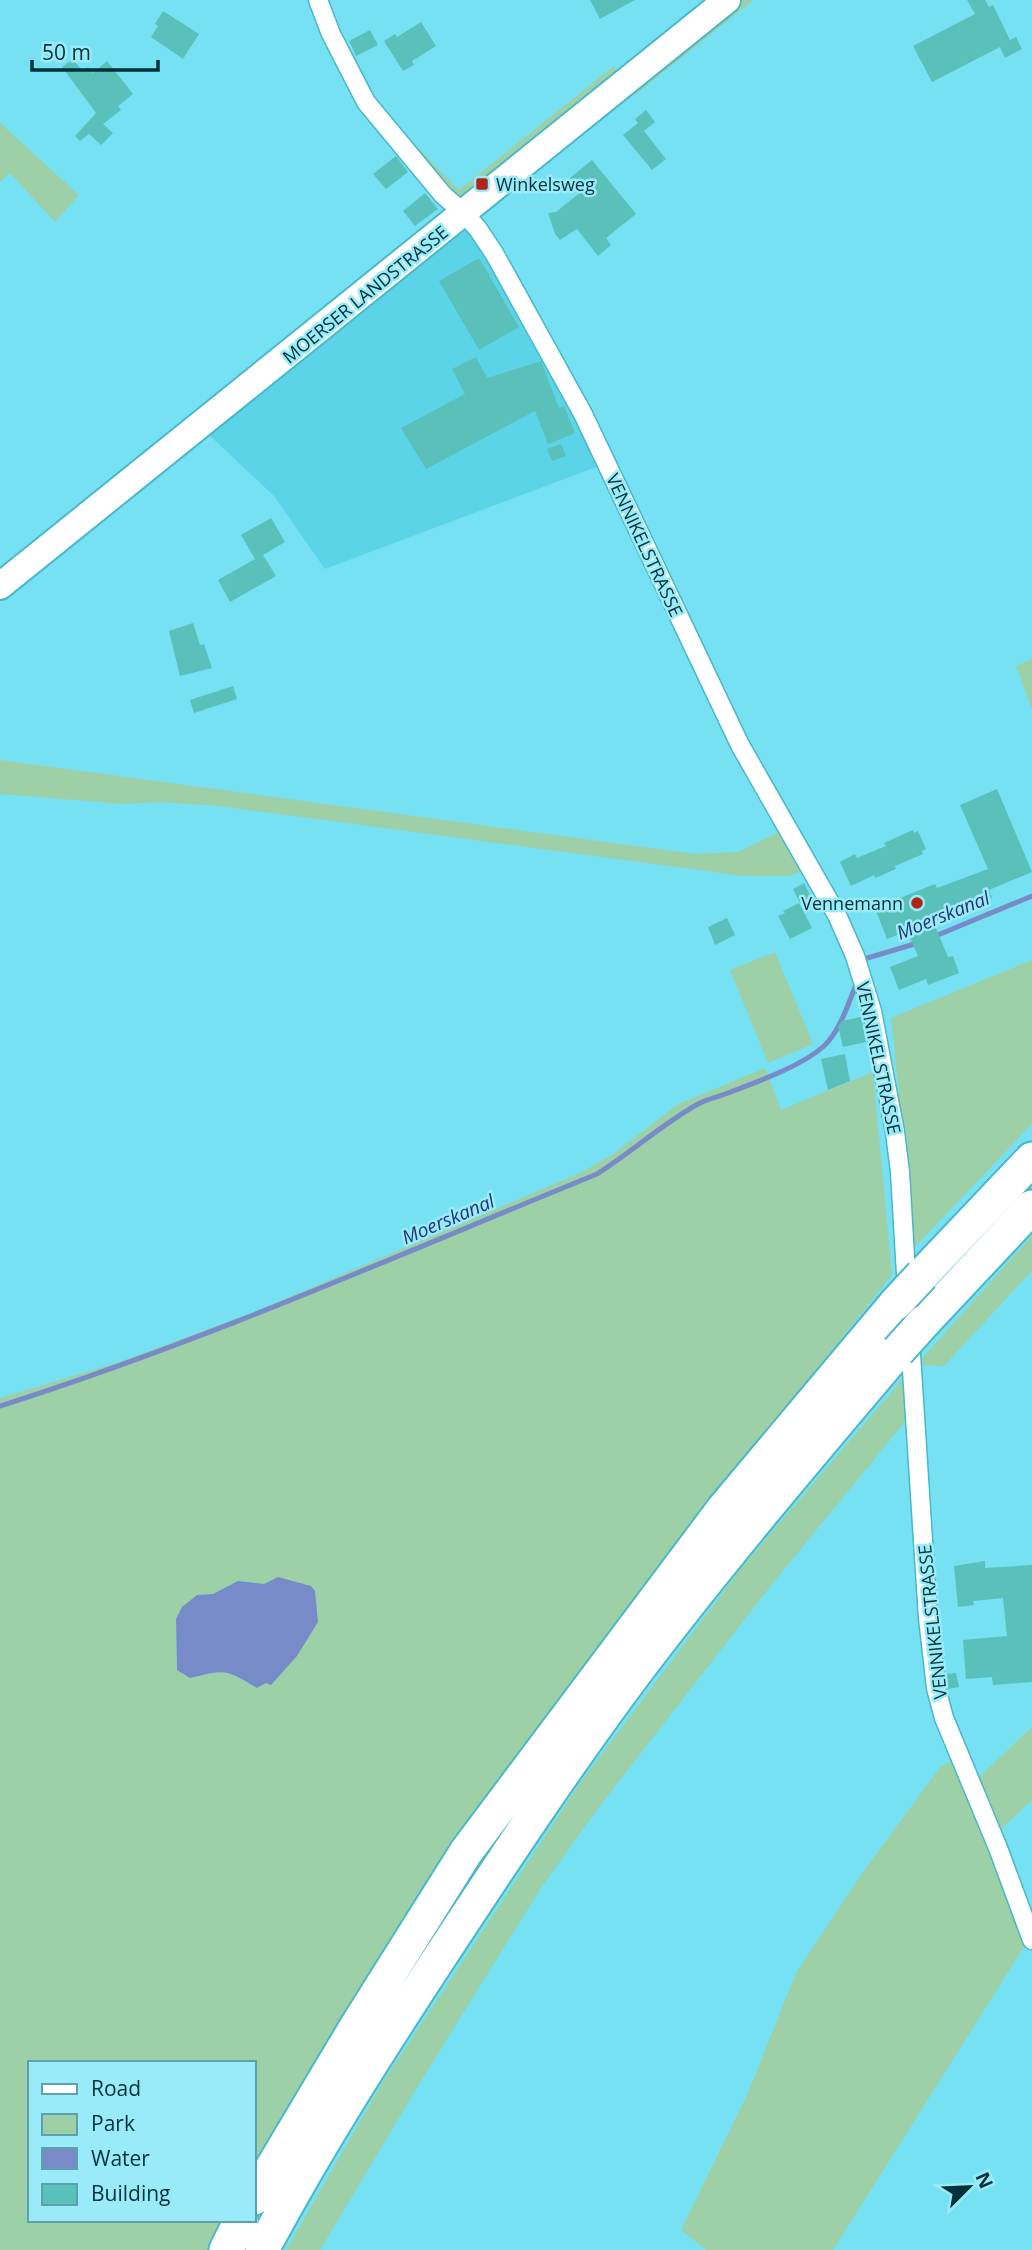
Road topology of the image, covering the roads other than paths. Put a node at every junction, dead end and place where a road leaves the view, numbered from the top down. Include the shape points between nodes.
1 (318, 0) edge
2 (727, 0) edge
3 (465, 214) junction
4 (0, 586) edge
5 (1032, 1159) edge
6 (1032, 1207) edge
7 (1032, 1940) edge
8 (256, 2195) edge
9 (241, 2222) edge
10 (226, 2250) edge
11 (262, 2250) edge

1 - 3 street via 366,102 443,195
2 - 3 main road, MOERSER LANDSTRASSE
3 - 4 main road, MOERSER LANDSTRASSE
3 - 7 street, VENNIKELSTRASSE via 494,253 583,414 740,745 837,915 865,984 900,1172 914,1433 936,1688
5 - 8 highway, bridge via 896,1303 724,1507 466,1853
6 - 11 highway, bridge via 898,1351 747,1530 619,1696 504,1859 390,2033
9 - 10 highway

